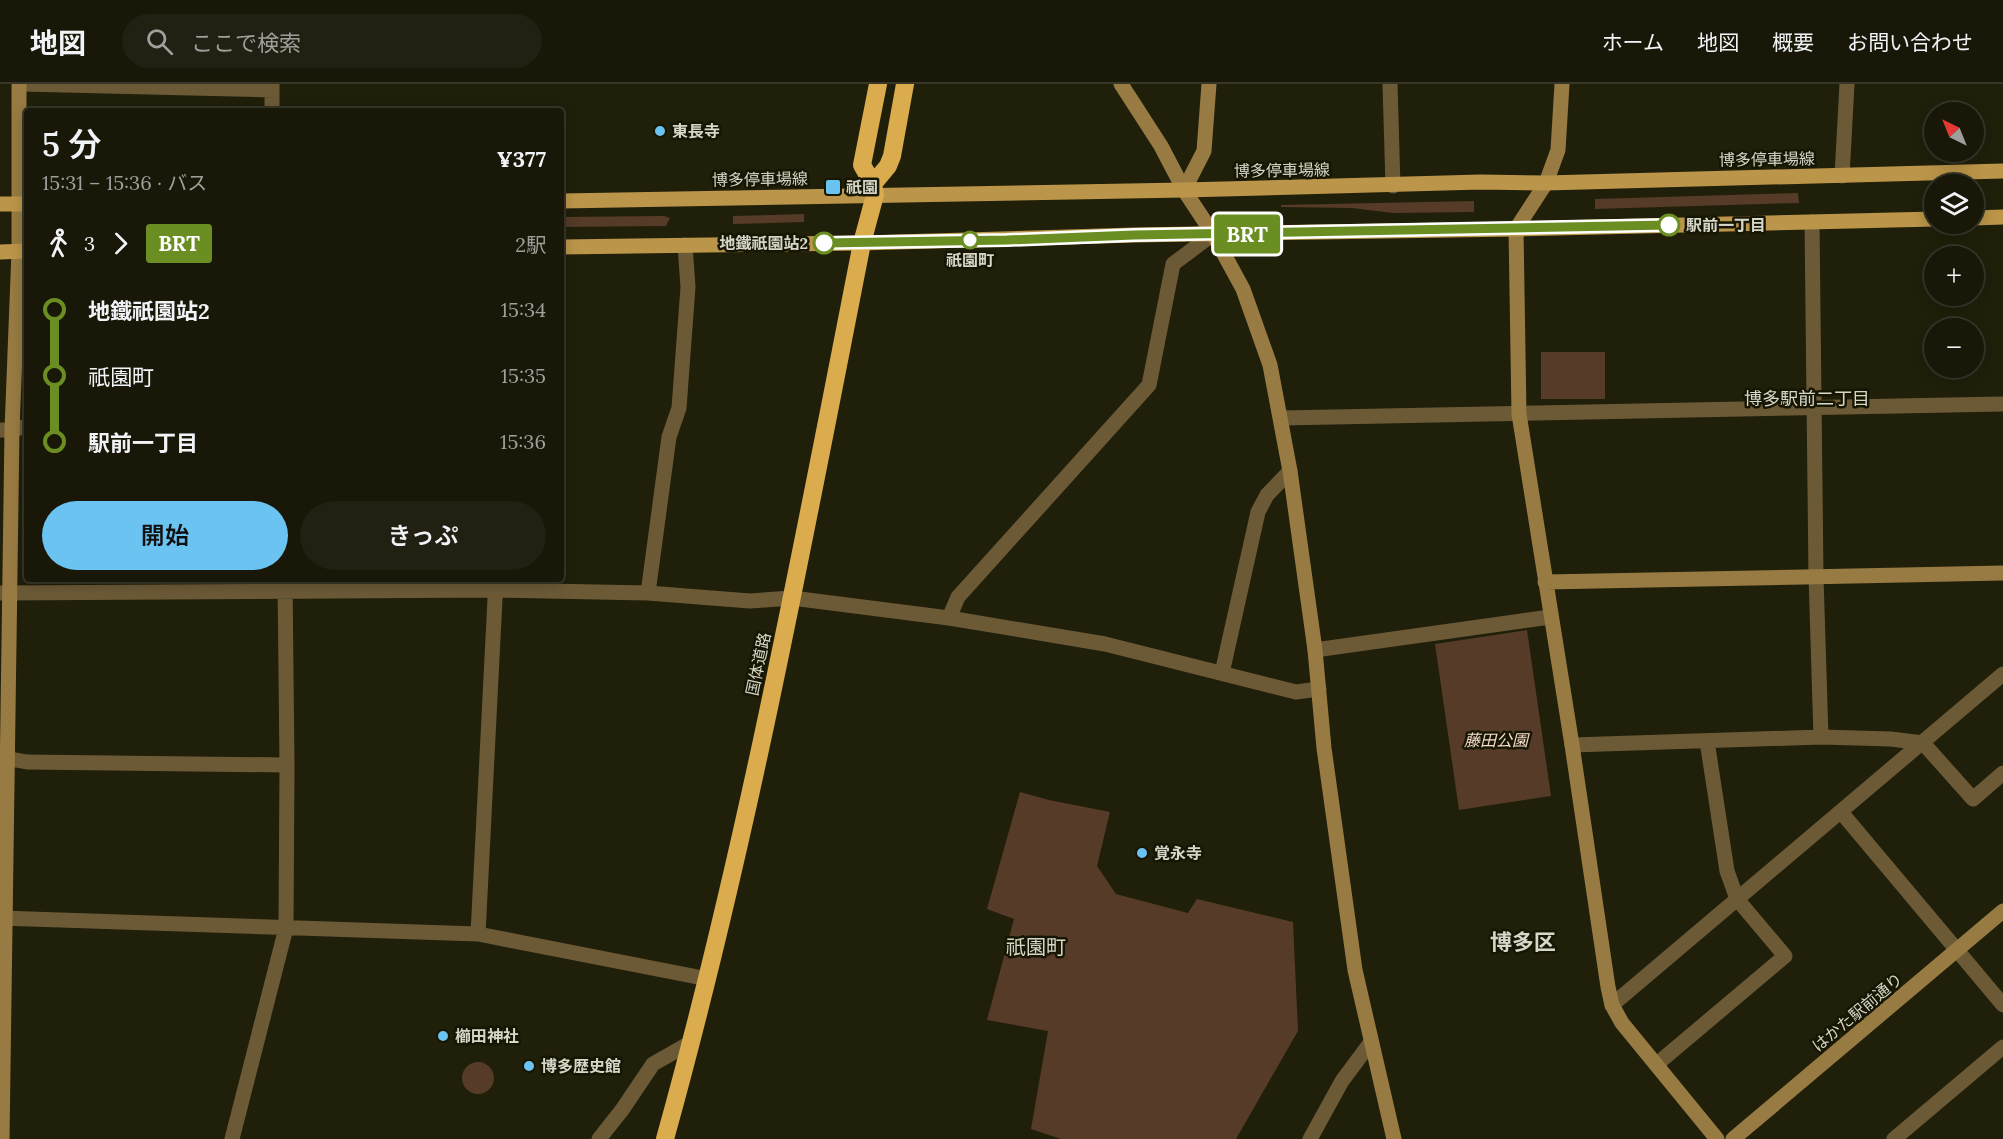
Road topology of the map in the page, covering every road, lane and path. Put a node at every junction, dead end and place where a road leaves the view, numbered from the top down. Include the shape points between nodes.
1 (20, 84) edge
2 (878, 84) edge
3 (905, 84) edge
4 (1121, 84) edge
5 (1209, 84) edge
6 (1390, 84) edge
7 (1562, 84) edge
8 (1847, 84) edge
9 (272, 87) edge
10 (272, 108) edge
11 (2003, 171) edge
12 (1842, 176) junction
13 (1546, 183) junction
14 (1393, 186) junction
15 (874, 190) junction
16 (1184, 190) junction
17 (564, 201) edge
18 (0, 204) edge
19 (23, 204) edge
20 (2003, 217) edge
21 (1984, 218) edge
22 (1924, 219) edge
23 (1812, 222) junction
24 (1516, 229) junction
25 (1213, 234) junction
26 (862, 243) junction
27 (685, 245) junction
28 (564, 247) edge
29 (23, 251) edge
30 (0, 252) edge
31 (2003, 404) edge
32 (1814, 408) junction
33 (1518, 414) junction
34 (1281, 418) junction
35 (13, 429) edge
36 (1290, 471) junction
37 (2003, 573) edge
38 (1816, 576) junction
39 (1545, 582) junction
40 (285, 585) edge
41 (496, 585) edge
42 (5, 593) edge
43 (648, 593) junction
44 (792, 597) junction
45 (1550, 617) junction
46 (949, 618) junction
47 (1315, 650) junction
48 (1222, 673) junction
49 (2003, 674) edge
50 (1319, 689) junction
51 (1821, 737) junction
52 (1707, 741) junction
53 (1923, 742) junction
54 (1572, 745) junction
55 (4, 757) edge
56 (287, 765) junction
57 (2003, 773) edge
58 (1841, 812) junction
59 (1737, 899) junction
60 (2003, 911) edge
61 (3, 918) edge
62 (286, 928) junction
63 (478, 934) junction
64 (1958, 950) junction
65 (708, 979) junction
66 (1612, 1005) junction
67 (2003, 1005) edge
68 (1371, 1042) junction
69 (690, 1043) junction
70 (2003, 1047) edge
71 (1657, 1064) junction
72 (2, 1139) edge
73 (232, 1139) edge
74 (599, 1139) edge
75 (667, 1139) edge
76 (1310, 1139) edge
77 (1395, 1139) edge
78 (1716, 1139) edge
79 (1733, 1139) edge
80 (1894, 1139) edge

1 - 9 street
1 - 19 street
2 - 15 highway via 862,165
3 - 15 highway via 892,156
4 - 16 street
5 - 16 street via 1204,151
6 - 14 street
7 - 13 street via 1558,150
8 - 12 street
9 - 10 street
11 - 12 main road, 博多停車場線
12 - 13 main road, 博多停車場線
13 - 14 main road, 博多停車場線
13 - 24 street
14 - 16 main road, 博多停車場線
15 - 16 main road, 博多停車場線
15 - 17 main road, 博多停車場線
15 - 26 highway, 国体道路
16 - 25 street
18 - 19 main road
19 - 29 street
20 - 21 main road
22 - 23 main road
23 - 24 main road
23 - 32 street
24 - 25 main road
24 - 33 street
25 - 26 main road
25 - 34 street via 1244,290 1270,365
25 - 46 street via 1173,264 1149,385 958,597
26 - 27 main road
26 - 44 highway, 国体道路
27 - 28 main road
27 - 43 street via 688,287 679,408 669,437
29 - 30 main road
29 - 35 street
31 - 32 street
32 - 33 street
32 - 38 street
33 - 34 street
33 - 39 street
34 - 36 street
35 - 42 street
36 - 47 street
36 - 48 street via 1267,495 1258,512
37 - 38 street
38 - 39 street
38 - 51 street
39 - 45 street
40 - 41 street
40 - 42 street
40 - 56 street
41 - 43 street
41 - 63 street
42 - 55 street
43 - 44 street via 750,601
44 - 46 street
44 - 65 highway, 国体道路
45 - 47 street
45 - 54 street
46 - 48 street via 1105,644
47 - 50 street
48 - 50 street via 1296,692
49 - 53 street
50 - 68 street via 1335,836
51 - 52 street
51 - 53 street
52 - 54 street
52 - 59 street via 1727,871
53 - 57 street via 1972,799
53 - 58 street
54 - 66 street
55 - 56 street via 27,762
55 - 61 street
56 - 62 street
58 - 59 street
58 - 64 street
59 - 66 street
59 - 71 street via 1785,956
60 - 64 street, はかた駅前通り
61 - 62 street
61 - 72 street
62 - 63 street
62 - 73 street
63 - 65 street
64 - 67 street
64 - 79 street, はかた駅前通り
65 - 69 highway, 国体道路
66 - 71 street
68 - 76 street via 1342,1081
68 - 77 street
69 - 74 street via 652,1064
69 - 75 highway, 国体道路
70 - 80 street
71 - 78 street

